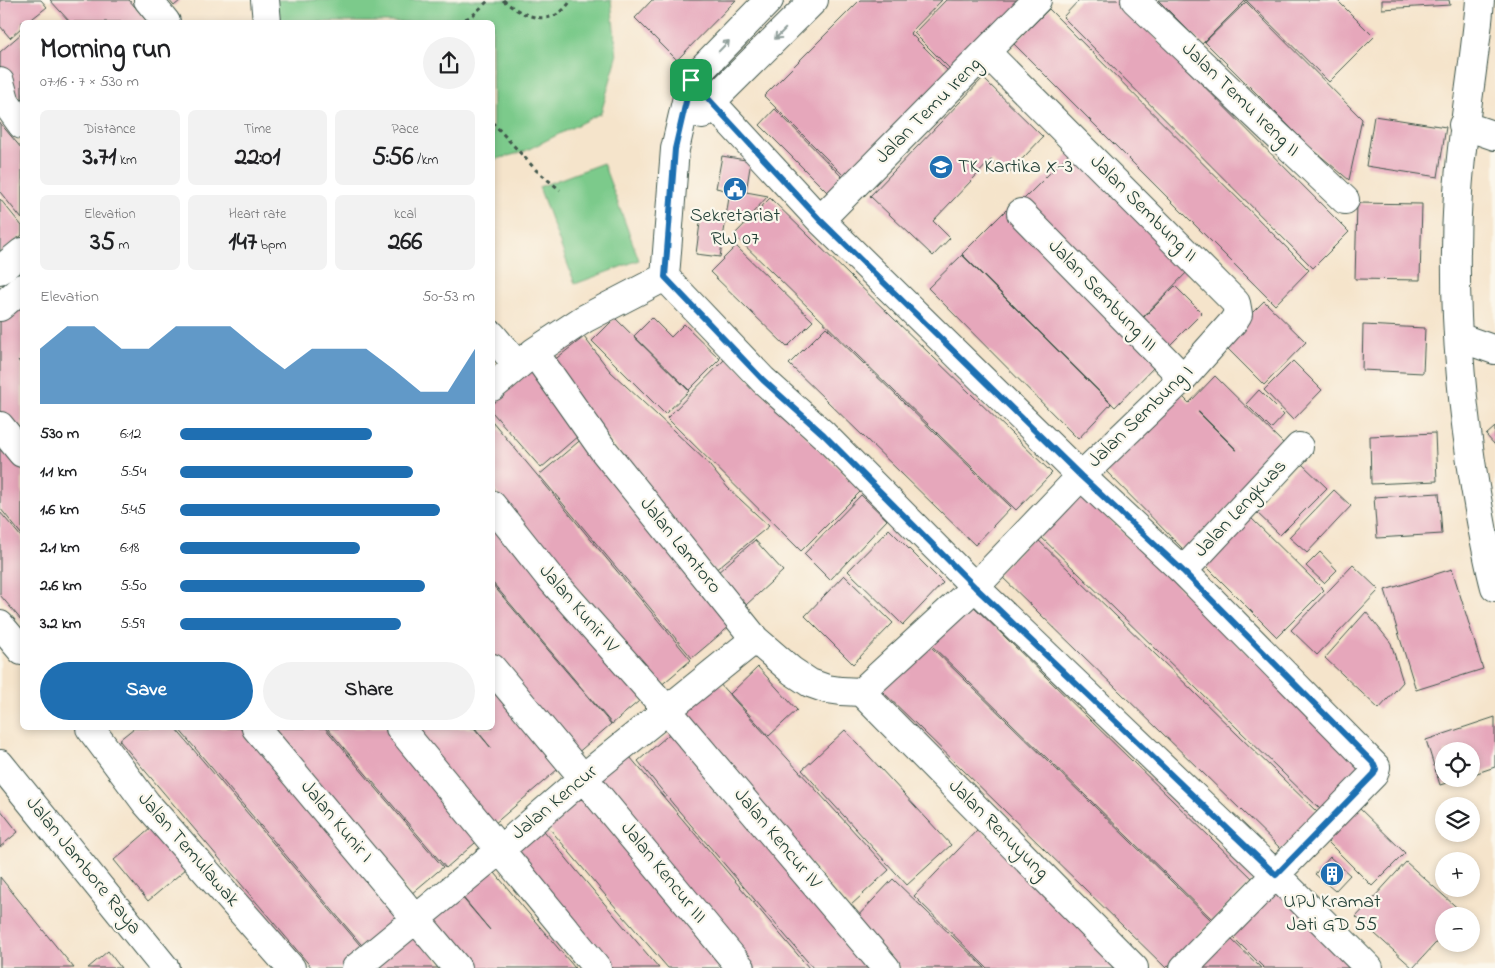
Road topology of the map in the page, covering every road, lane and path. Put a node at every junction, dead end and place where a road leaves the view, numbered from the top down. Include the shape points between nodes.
1 (148, 0) edge
2 (265, 0) edge
3 (490, 0) edge
4 (503, 0) edge
5 (571, 0) edge
6 (769, 0) edge
7 (814, 0) edge
8 (1037, 0) edge
9 (1134, 0) edge
10 (1480, 0) edge
11 (164, 20) edge
12 (267, 20) edge
13 (463, 20) edge
14 (987, 53) junction
15 (691, 80) junction
16 (0, 82) edge
17 (712, 102) junction
18 (20, 122) edge
19 (495, 125) edge
20 (1478, 130) edge
21 (675, 149) junction
22 (560, 190) dead end
23 (1345, 200) dead end
24 (1021, 213) dead end
25 (820, 220) junction
26 (20, 254) edge
27 (0, 270) edge
28 (665, 277) junction
29 (20, 290) edge
30 (1236, 303) joint
31 (0, 307) edge
32 (495, 337) edge
33 (1458, 338) junction
34 (1495, 350) edge
35 (526, 358) junction
36 (1182, 378) junction
37 (495, 384) edge
38 (0, 426) edge
39 (1299, 447) dead end
40 (20, 451) edge
41 (1081, 476) junction
42 (495, 509) edge
43 (1183, 571) junction
44 (975, 587) junction
45 (1495, 587) edge
46 (0, 625) edge
47 (755, 639) junction
48 (20, 649) edge
49 (495, 672) edge
50 (861, 692) junction
51 (667, 710) junction
52 (91, 730) edge
53 (258, 730) edge
54 (402, 730) edge
55 (0, 764) edge
56 (584, 777) junction
57 (501, 849) junction
58 (1276, 875) junction
59 (416, 918) junction
60 (165, 968) edge
61 (291, 968) edge
62 (356, 968) edge
63 (457, 968) edge
64 (598, 968) edge
65 (741, 968) edge
66 (886, 968) edge
67 (1134, 968) edge
68 (1184, 968) edge
69 (1369, 968) edge

1 - 11 street
2 - 12 street
3 - 13 path
4 - 5 path via 521,12 543,18 555,16
15 -> 6 street
7 -> 17 street
8 - 14 street, Jalan Temu Ireng
9 - 23 street, Jalan Temu Ireng II
10 - 20 street
14 - 25 street, Jalan Temu Ireng
14 - 30 street, Jalan Sembung II
15 - 17 street
15 - 21 street
16 - 18 street via 6,103
17 - 21 street
17 - 25 street
19 - 22 path via 536,170
20 - 33 street via 1458,193
21 - 28 street
24 - 36 street, Jalan Sembung III
25 - 41 street
26 - 27 street
28 - 35 street via 584,319
28 - 44 street via 763,380 824,435
29 - 31 street
30 - 36 street, Jalan Sembung I via 1238,314 1233,322
32 - 35 street, Jalan Lamtoro
33 - 34 street
33 - 45 street via 1470,457 1488,564
35 - 37 street
35 - 47 street, Jalan Lamtoro
36 - 41 street, Jalan Sembung I
38 - 40 street
39 - 43 street, Jalan Lengkuas
41 - 43 street
41 - 44 street, Jalan Sembung I
42 - 51 street, Jalan Kunir IV via 550,578
43 - 58 street via 1376,767 1374,774
44 - 50 street, Jalan Sembung I
44 - 58 street
46 - 48 street
47 - 50 street, Jalan Lamtoro via 810,683 834,690
47 - 51 street, Jalan Kencur
49 - 56 street, Jalan Kencur III
50 - 67 street, Jalan Renuyung
51 - 56 street, Jalan Kencur
51 - 66 street, Jalan Kencur IV
52 - 61 street, Jalan Temulawak via 146,803
53 - 59 street, Jalan Kunir I
54 - 57 street
55 - 60 street, Jalan Jambore Raya
56 - 57 street, Jalan Kencur
56 - 65 street, Jalan Kencur III
57 - 59 street, Jalan Kencur
57 - 64 street
58 - 68 street
58 - 69 street
59 - 62 street, Jalan Kencur
59 - 63 street, Jalan Kunir I

